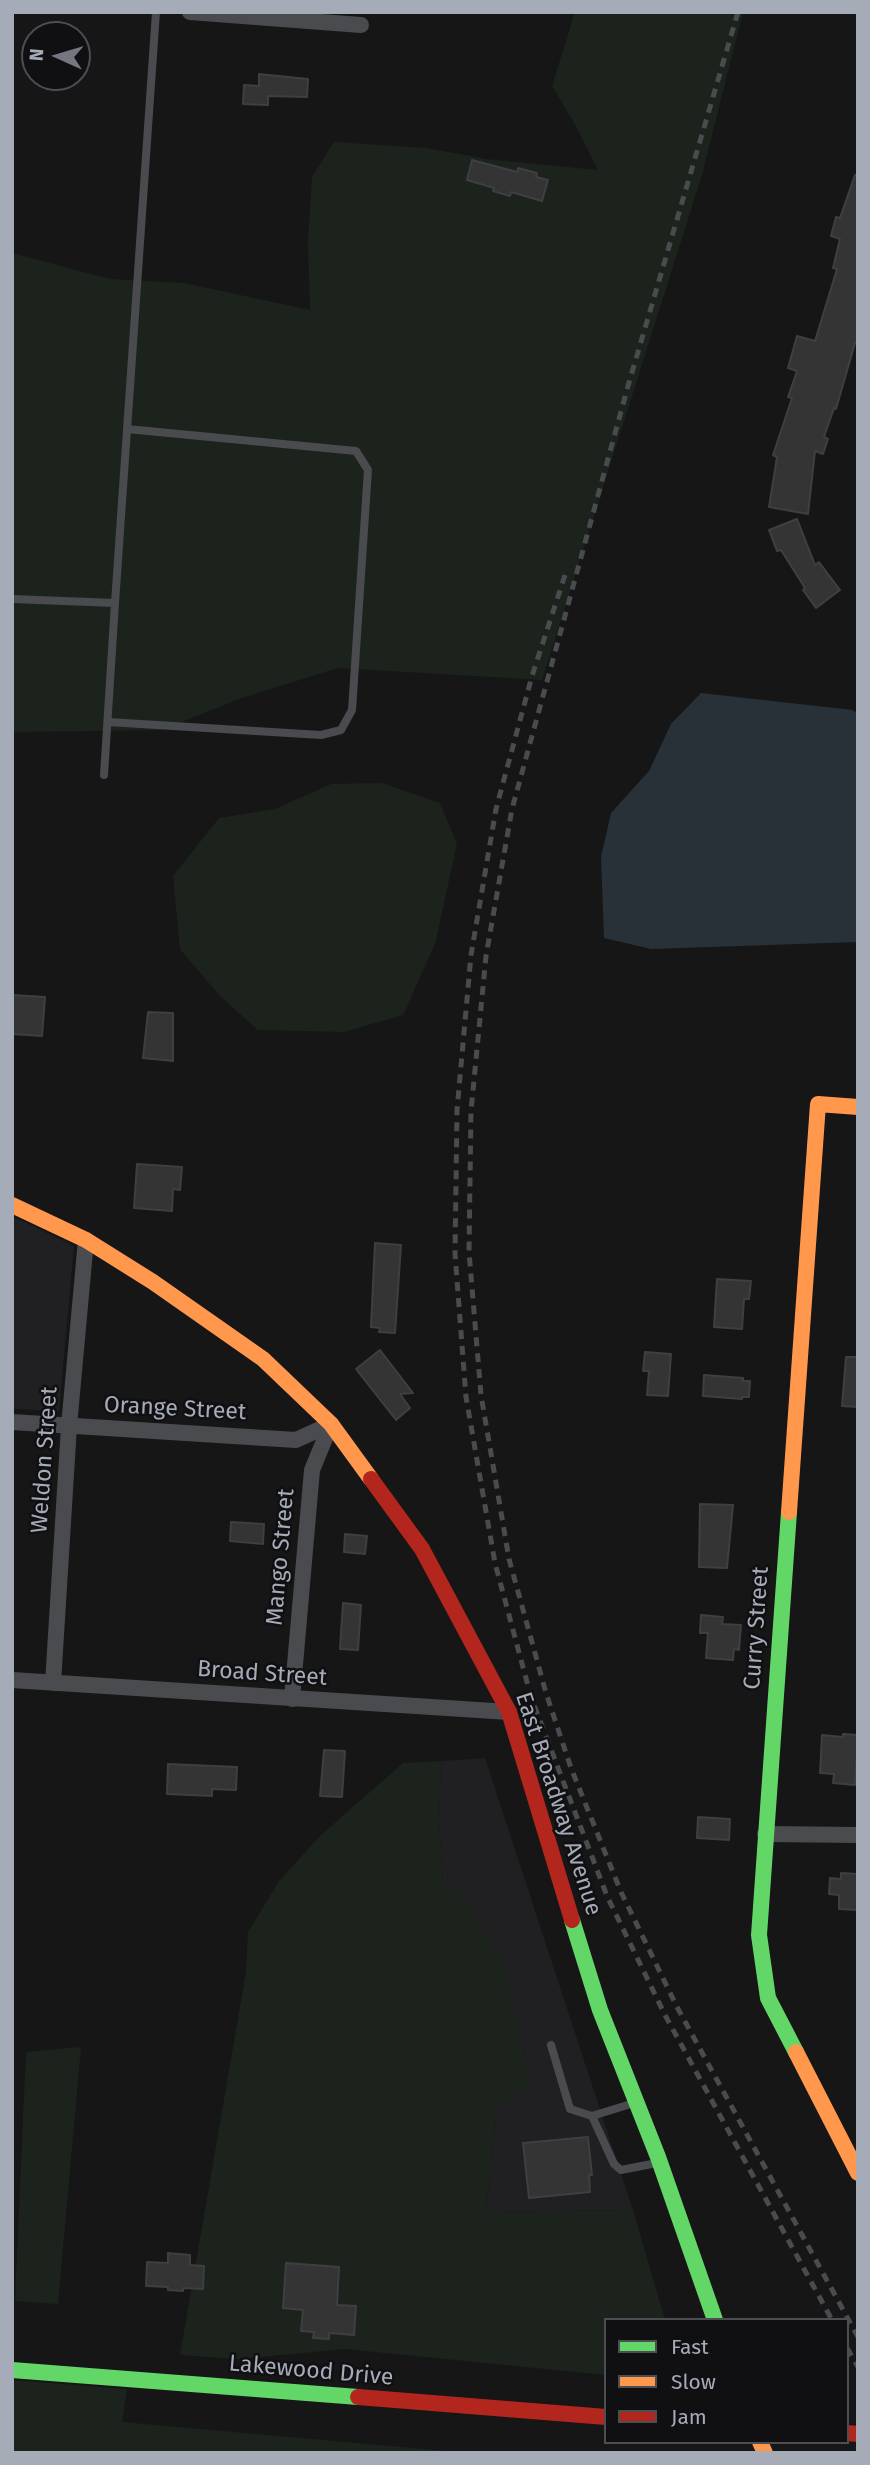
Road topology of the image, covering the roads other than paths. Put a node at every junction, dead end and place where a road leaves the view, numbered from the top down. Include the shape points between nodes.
1 (156, 12) edge
2 (190, 12) edge
3 (361, 25) dead end
4 (127, 429) junction
5 (12, 599) edge
6 (115, 603) junction
7 (108, 722) junction
8 (104, 775) dead end
9 (858, 1107) edge
10 (12, 1205) edge
11 (86, 1240) junction
12 (12, 1422) edge
13 (331, 1424) junction
14 (69, 1426) junction
15 (12, 1680) edge
16 (53, 1683) junction
17 (292, 1699) junction
18 (509, 1712) junction
19 (765, 1834) junction
20 (858, 1835) edge
21 (551, 2045) dead end
22 (636, 2102) junction
23 (592, 2116) junction
24 (660, 2163) junction
25 (858, 2173) edge
26 (714, 2318) edge
27 (12, 2370) edge
28 (604, 2417) edge

1 - 4 lane
2 - 3 street
4 - 6 lane
4 - 7 lane via 356,451 368,470 352,710 341,730 321,734
5 - 6 lane
6 - 7 lane
7 - 8 lane
9 - 19 street, Curry Street via 818,1104
10 - 11 street, East Broadway Avenue
11 - 13 street, East Broadway Avenue via 263,1359
11 - 14 street, Weldon Street
12 - 14 street, Orange Street
13 - 14 street, Orange Street via 296,1440
13 - 17 street, Mango Street via 312,1470
13 - 18 street, East Broadway Avenue via 422,1549
14 - 16 street, Weldon Street
15 - 16 street, Broad Street
16 - 17 street, Broad Street
17 - 18 street, Broad Street
18 - 22 street, East Broadway Avenue via 600,2010
19 - 20 street
19 - 25 street, Curry Street via 759,1935 768,1998
21 - 23 lane via 570,2109
22 - 23 lane
22 - 24 street, East Broadway Avenue
23 - 24 lane via 621,2170
24 - 26 street, East Broadway Avenue
27 - 28 street, Lakewood Drive

